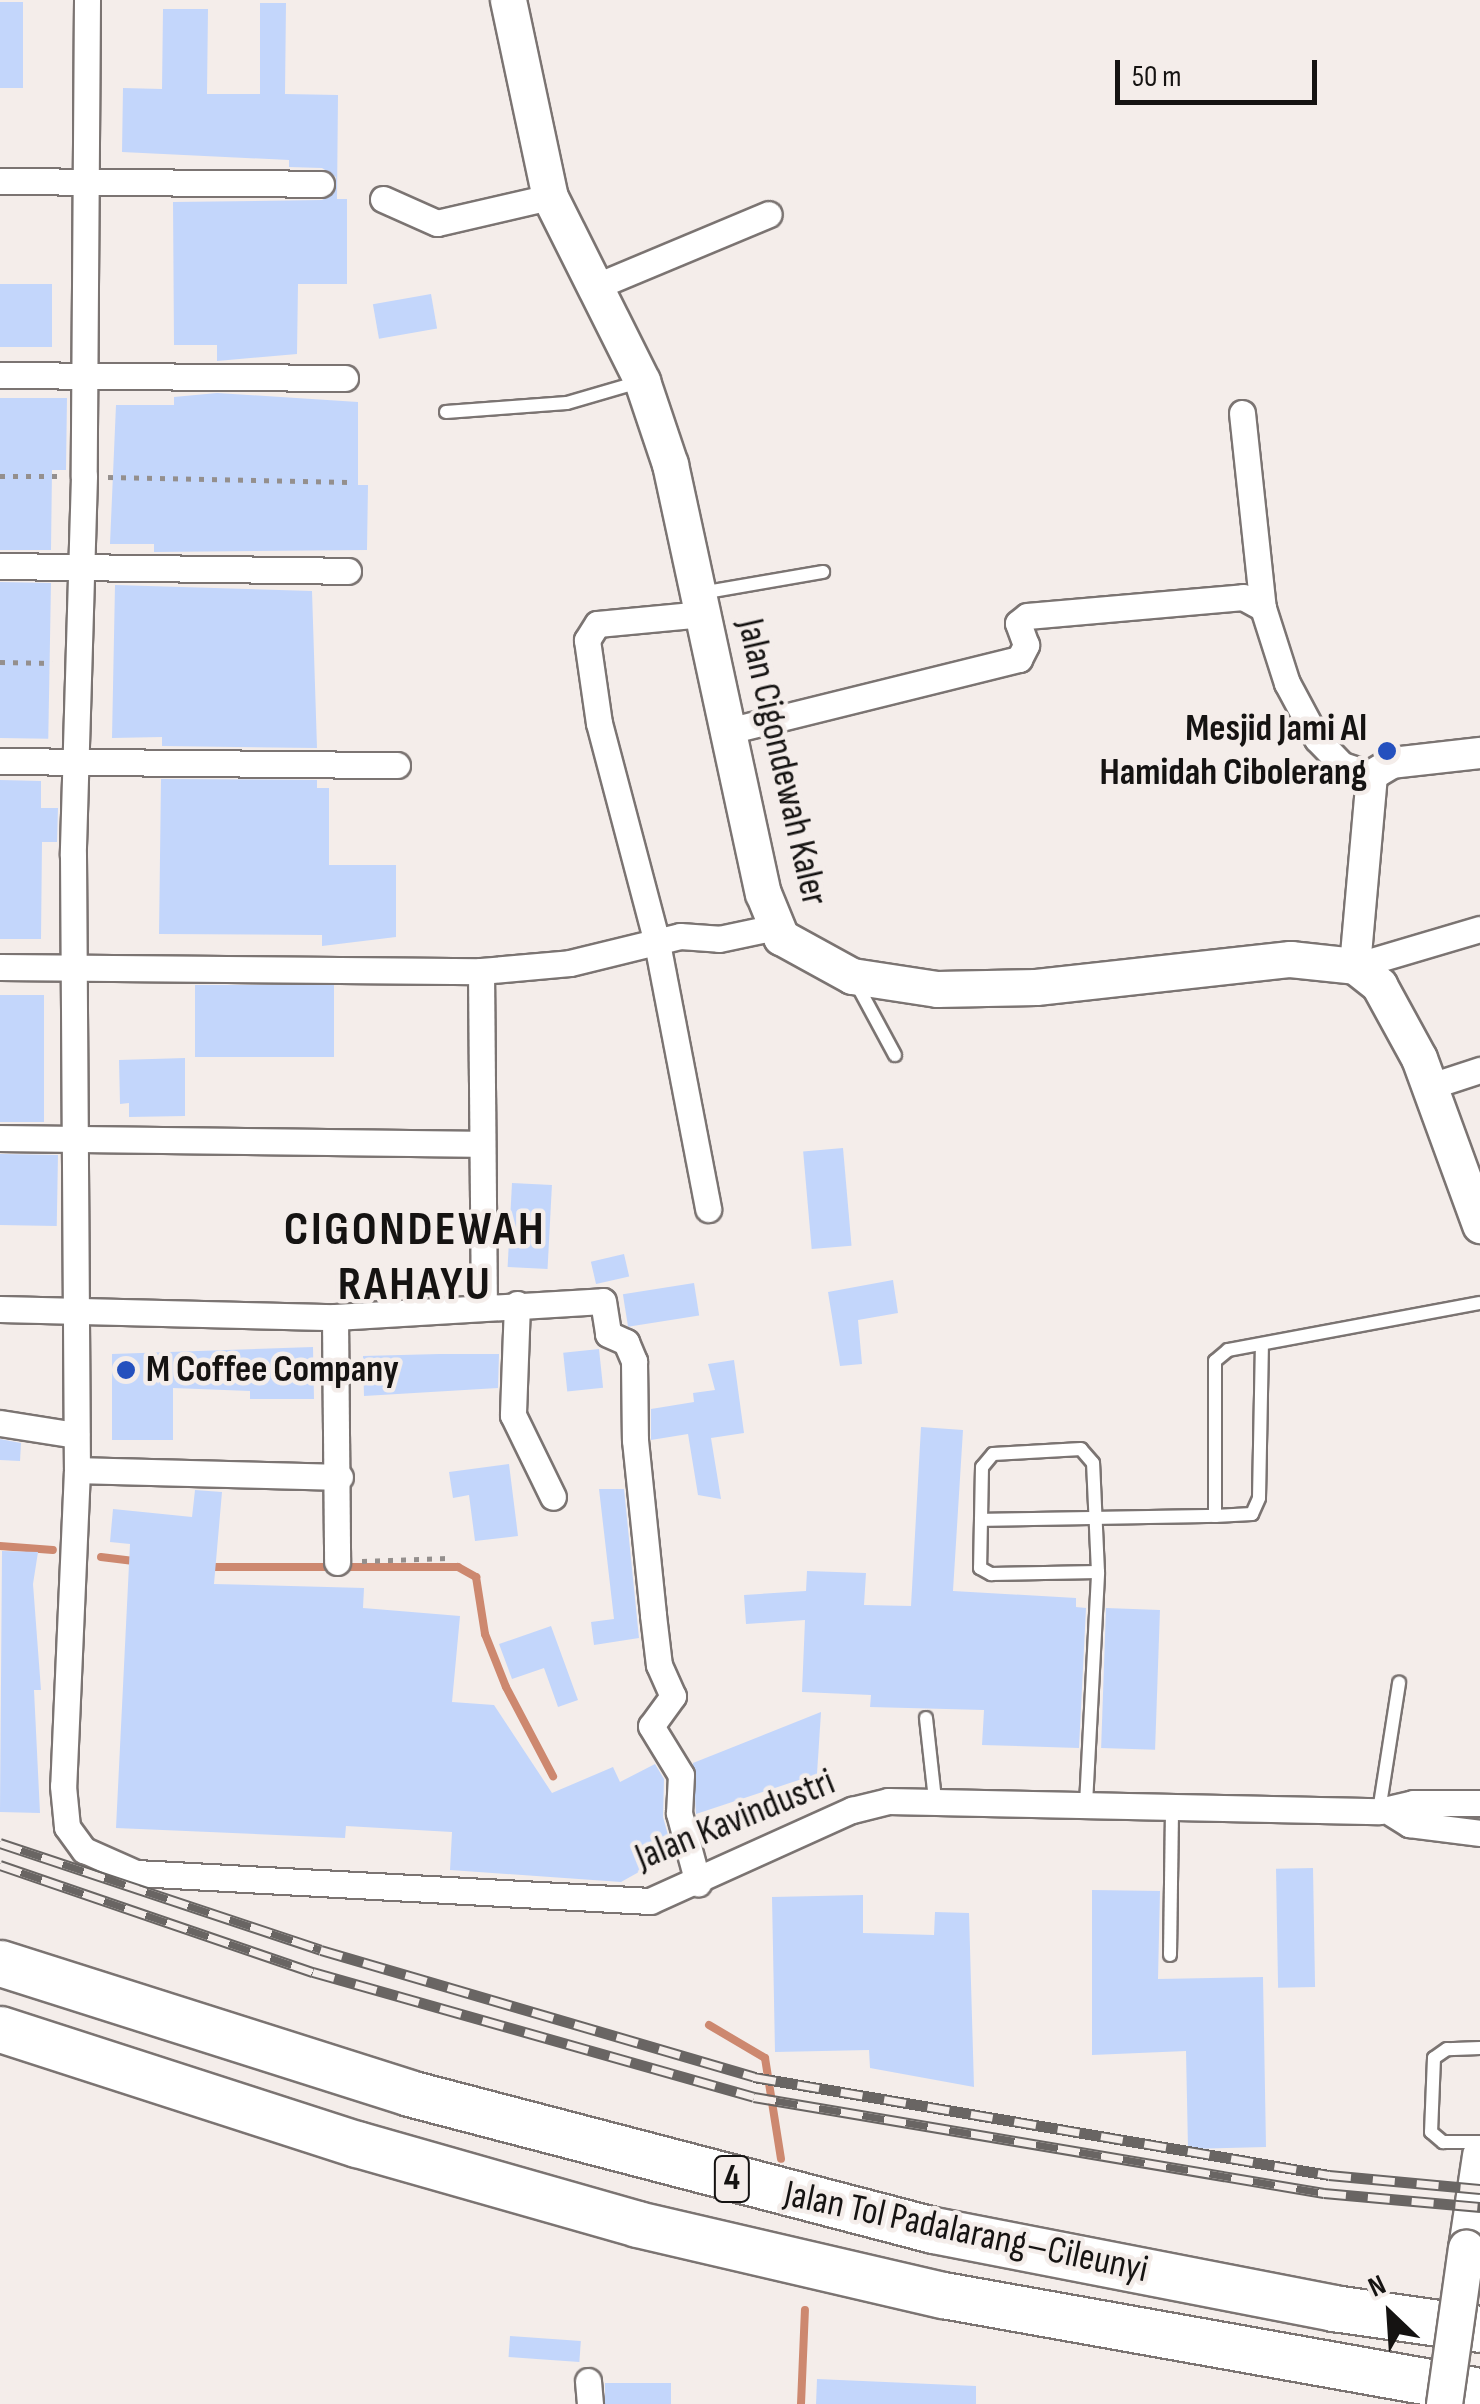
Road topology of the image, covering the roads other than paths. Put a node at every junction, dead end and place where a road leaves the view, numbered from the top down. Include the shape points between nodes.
1 (87, 0) edge
2 (508, 0) edge
3 (0, 181) edge
4 (84, 181) junction
5 (321, 184) dead end
6 (550, 197) junction
7 (383, 199) dead end
8 (768, 214) dead end
9 (597, 286) junction
10 (0, 375) edge
11 (84, 376) junction
12 (345, 378) dead end
13 (642, 381) junction
14 (446, 412) dead end
15 (1242, 413) dead end
16 (0, 566) edge
17 (81, 567) junction
18 (348, 571) dead end
19 (823, 572) dead end
20 (701, 604) junction
21 (1263, 608) junction
22 (728, 732) junction
23 (1480, 753) edge
24 (0, 761) edge
25 (76, 761) junction
26 (397, 765) dead end
27 (1372, 776) junction
28 (776, 926) junction
29 (1480, 929) edge
30 (658, 943) junction
31 (1356, 966) junction
32 (0, 968) edge
33 (74, 968) junction
34 (482, 971) junction
35 (852, 976) junction
36 (895, 1055) dead end
37 (1480, 1070) edge
38 (1431, 1086) junction
39 (0, 1138) edge
40 (74, 1138) junction
41 (480, 1144) junction
42 (708, 1208) dead end
43 (1480, 1225) edge
44 (1480, 1302) edge
45 (517, 1304) junction
46 (484, 1306) junction
47 (0, 1310) edge
48 (73, 1310) junction
49 (335, 1317) junction
50 (1262, 1347) junction
51 (0, 1423) edge
52 (76, 1435) junction
53 (77, 1470) junction
54 (340, 1477) junction
55 (553, 1497) dead end
56 (1216, 1516) junction
57 (1095, 1519) junction
58 (981, 1520) junction
59 (337, 1562) road end
60 (1098, 1572) junction
61 (1398, 1683) dead end
62 (926, 1718) dead end
63 (934, 1800) junction
64 (1086, 1804) junction
65 (1480, 1804) edge
66 (1172, 1809) junction
67 (1383, 1811) junction
68 (1480, 1833) edge
69 (698, 1883) junction
70 (1170, 1955) dead end
71 (0, 1963) edge
72 (0, 2028) edge
73 (1480, 2048) edge
74 (1480, 2142) edge
75 (1480, 2156) edge
76 (1480, 2329) edge
77 (1480, 2391) edge
78 (1444, 2404) edge

1 - 4 street
2 - 6 main road, Jalan Cigondewah Kaler
3 - 4 street
4 - 5 street
4 - 11 street
6 - 7 street via 437,223
6 - 9 main road, Jalan Cigondewah Kaler
8 - 9 street
9 - 13 main road, Jalan Cigondewah Kaler
10 - 11 street
11 - 12 street
11 - 17 street
13 - 14 lane via 567,403
13 - 20 main road, Jalan Cigondewah Kaler via 670,464
15 - 21 street
16 - 17 street
17 - 18 street
17 - 25 street
19 - 20 lane
20 - 22 main road, Jalan Cigondewah Kaler
20 - 30 street via 597,624 587,640 599,723
21 - 22 street via 1228,598 1027,616 1019,620 1026,645 1018,659
21 - 27 street via 1292,697 1317,739 1342,765
22 - 28 main road, Jalan Cigondewah Kaler
23 - 27 street via 1385,764
24 - 25 street
25 - 26 street
25 - 33 street
27 - 31 street
28 - 30 street
28 - 35 main road, Jalan Cigondewah Kaler via 791,944
29 - 31 street
30 - 34 street via 570,963
30 - 42 street
31 - 35 main road, Jalan Cigondewah Kaler via 1290,959 1036,987 938,989
31 - 38 main road via 1379,985
32 - 33 street
33 - 34 street
33 - 40 street
34 - 41 street
35 - 36 lane
37 - 38 street
38 - 43 main road
39 - 40 street
40 - 41 street
40 - 48 street
41 - 46 street
44 - 50 lane
45 - 46 street
45 - 55 street via 513,1415
45 - 69 street via 603,1301 608,1334 626,1342 634,1361 651,1599 660,1665 673,1696 651,1726 681,1775 679,1813
46 - 49 street
47 - 48 street
48 - 49 street
48 - 52 street
49 - 54 street
50 - 56 lane via 1258,1498 1252,1514
50 - 56 lane via 1228,1350 1215,1361
51 - 52 street
52 - 53 street
53 - 54 street
53 - 69 street, Jalan Kavindustri via 66,1827 106,1864 136,1872 586,1902 650,1901
54 - 59 street
56 - 57 lane
57 - 58 lane
57 - 58 lane via 1093,1463 1081,1449 993,1454 982,1468
57 - 60 lane
58 - 60 lane via 980,1568 991,1574
60 - 64 lane
61 - 67 lane
62 - 63 lane
63 - 64 street, Jalan Kavindustri
63 - 69 street, Jalan Kavindustri via 852,1810
64 - 66 street, Jalan Kavindustri
65 - 67 street, Jalan Kavindustri
66 - 67 street, Jalan Kavindustri
66 - 70 lane
67 - 68 street, Jalan Kavindustri via 1409,1824
71 - 76 highway, Jalan Tol Padalarang–Cileunyi / 4 via 409,2093 933,2230 1333,2308
72 - 77 highway, Jalan Tol Padalarang–Cileunyi / 4 via 357,2144 636,2224 943,2295
73 - 74 lane via 1447,2049 1434,2058 1431,2132 1442,2142
75 - 78 main road, bridge

